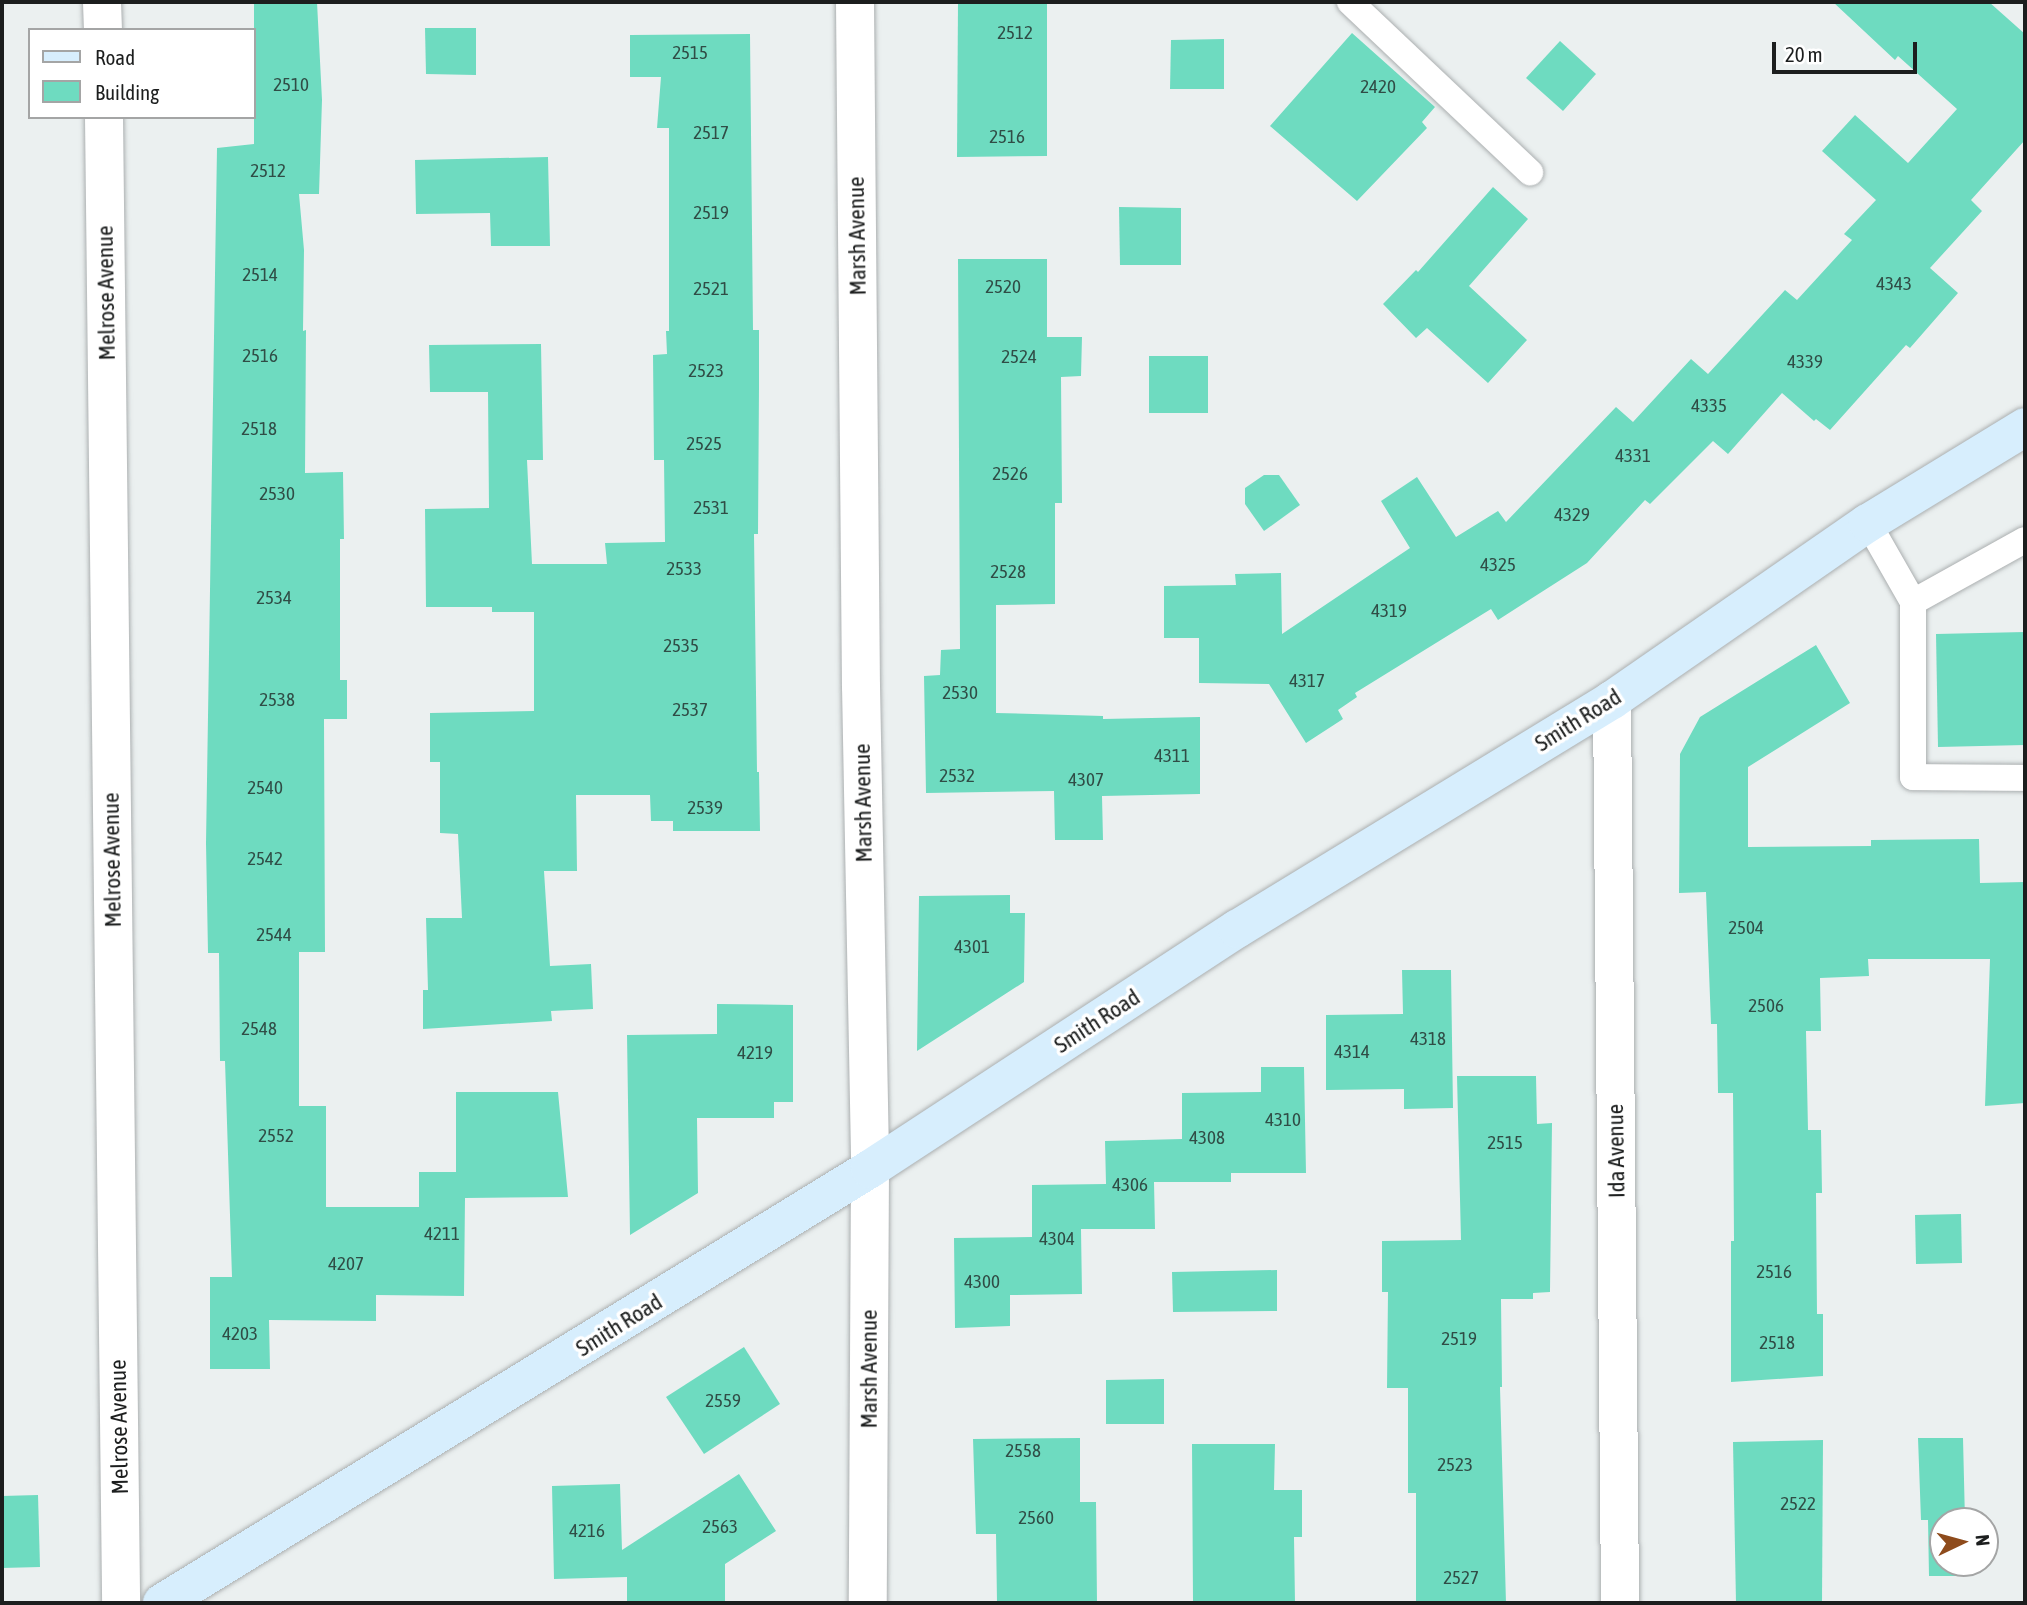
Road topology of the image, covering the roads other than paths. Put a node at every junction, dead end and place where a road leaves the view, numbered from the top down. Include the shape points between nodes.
1 (102, 2) edge
2 (855, 2) edge
3 (1350, 2) edge
4 (103, 28) edge
5 (104, 119) edge
6 (1530, 172) dead end
7 (2025, 427) edge
8 (1868, 523) junction
9 (2025, 540) edge
10 (1913, 602) junction
11 (1612, 700) junction
12 (2025, 778) edge
13 (870, 1169) junction
14 (121, 1603) edge
15 (162, 1603) edge
16 (868, 1603) edge
17 (1620, 1603) edge

1 - 4 street
2 - 13 street, Marsh Avenue via 860,672
3 - 6 lane
5 - 14 street, Melrose Avenue
7 - 8 main road, Smith Road
8 - 10 lane
8 - 11 main road, Smith Road
9 - 10 lane
10 - 12 lane via 1913,777
11 - 13 main road, Smith Road via 1237,929
11 - 17 street, Ida Avenue
13 - 15 main road, Smith Road
13 - 16 street, Marsh Avenue

